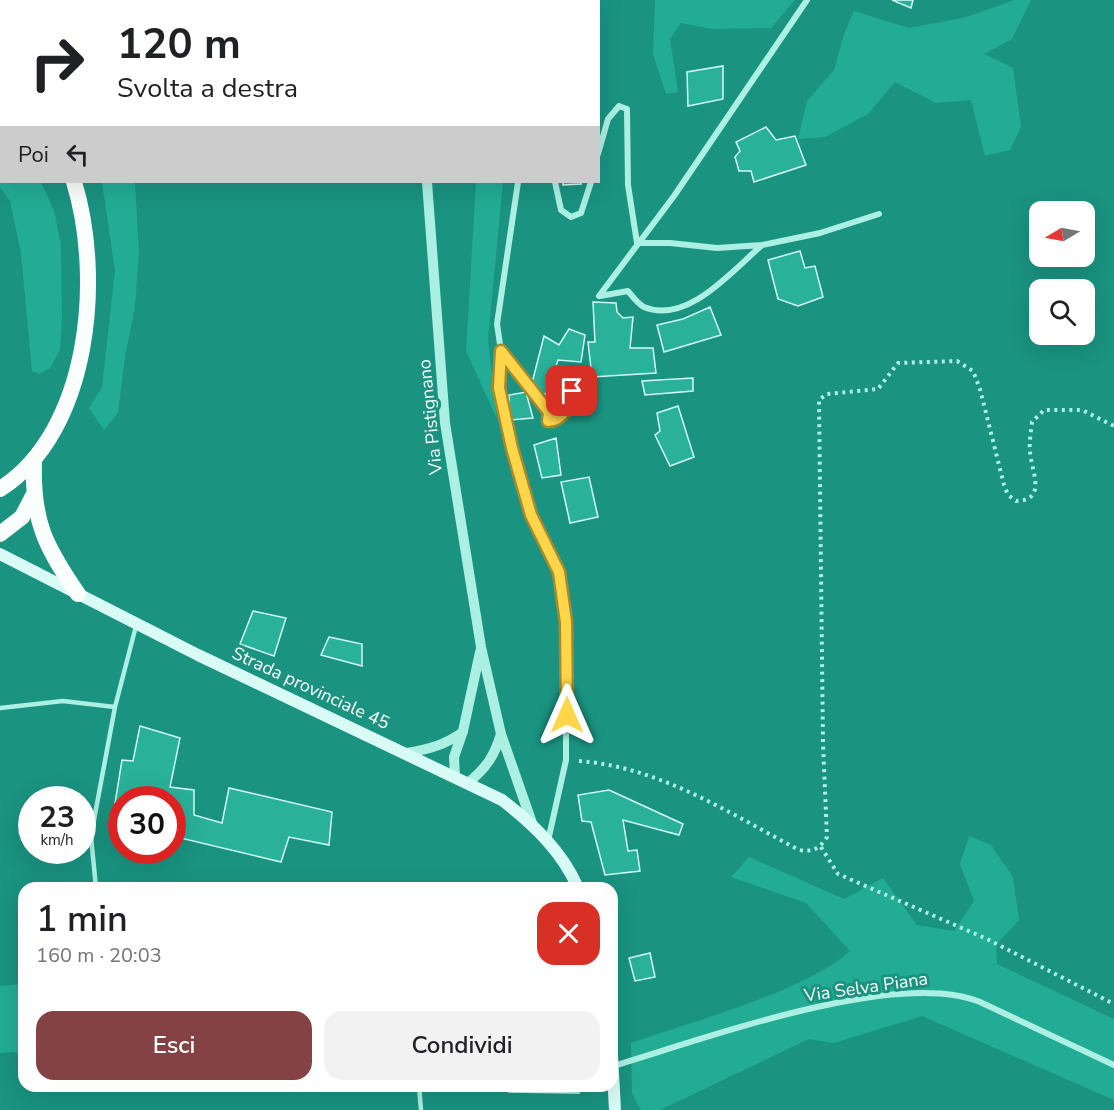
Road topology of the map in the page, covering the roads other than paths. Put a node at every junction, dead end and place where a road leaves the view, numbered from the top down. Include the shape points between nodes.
1 (807, 0) edge
2 (600, 147) edge
3 (74, 183) edge
4 (427, 183) edge
5 (518, 183) edge
6 (555, 183) edge
7 (591, 183) edge
8 (879, 214) dead end
9 (637, 243) junction
10 (762, 245) junction
11 (501, 351) junction
12 (572, 391) dead end
13 (34, 462) junction
14 (1, 491) edge
15 (33, 496) junction
16 (0, 534) edge
17 (0, 554) edge
18 (78, 594) junction
19 (136, 624) junction
20 (481, 646) junction
21 (115, 707) junction
22 (0, 708) edge
23 (463, 731) junction
24 (501, 734) junction
25 (407, 753) junction
26 (455, 777) junction
27 (468, 783) junction
28 (532, 823) junction
29 (548, 842) junction
30 (95, 882) edge
31 (574, 882) edge
32 (618, 1059) edge
33 (1114, 1065) edge
34 (420, 1092) edge
35 (614, 1092) edge
36 (421, 1110) edge
37 (615, 1110) edge

1 - 9 street via 674,196
2 - 9 street via 608,118 619,106 627,109 628,185
3 - 13 highway via 85,244 89,315 80,363 56,428
4 - 20 street, Via Pistignano via 445,423
5 - 11 street via 497,324
6 - 7 street via 561,210 572,217 581,213
8 - 10 street via 820,233
9 - 10 street via 717,248
9 - 10 street via 600,296 628,291 643,307 671,311 702,298
11 - 12 street via 549,412 548,421 562,416
11 - 29 street via 499,388 512,448 531,515 559,572 566,622 566,760
13 - 14 highway
13 - 15 highway
15 - 16 highway via 22,517
15 - 18 highway via 49,552
17 - 18 main road, Strada provinciale 45
18 - 19 main road, Strada provinciale 45
19 - 21 lane
19 - 25 main road, Strada provinciale 45
20 - 23 street
20 - 24 street, Via Pistignano
21 - 22 lane via 63,701
21 - 30 lane via 91,836
23 - 25 street via 433,749
23 - 26 street via 454,757
24 - 27 street via 487,768
24 - 28 street, Via Pistignano
25 - 26 main road, Strada provinciale 45
26 - 27 main road, Strada provinciale 45
27 - 28 main road, Strada provinciale 45 via 502,800
28 - 29 main road, Strada provinciale 45
29 - 31 main road, Strada provinciale 45
32 - 33 street, Via Selva Piana via 804,1010 908,993 942,992 980,1002
34 - 36 lane
35 - 37 main road

